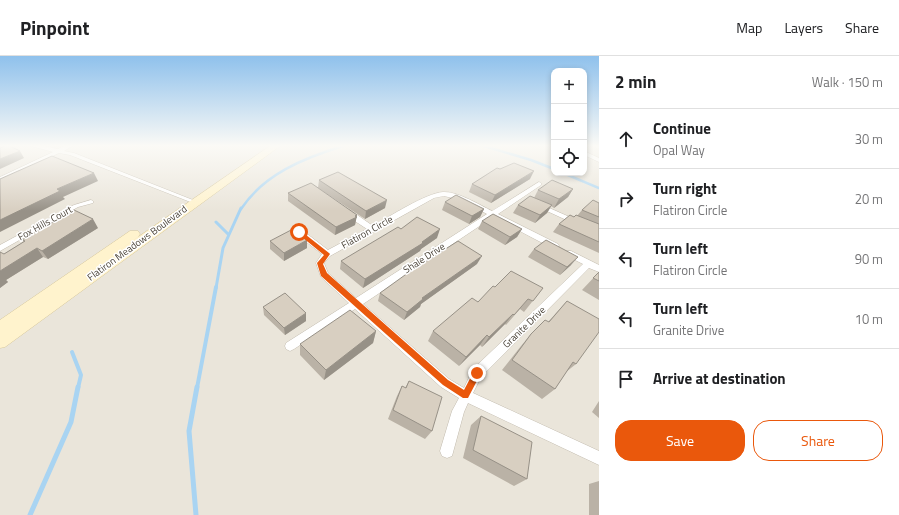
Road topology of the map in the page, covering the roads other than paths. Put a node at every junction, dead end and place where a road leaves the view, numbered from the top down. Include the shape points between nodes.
1 (25, 167) edge
2 (106, 167) edge
3 (234, 167) edge
4 (242, 167) edge
5 (0, 179) edge
6 (539, 184) dead end
7 (190, 200) junction
8 (527, 200) junction
9 (91, 202) dead end
10 (339, 207) edge
11 (492, 213) junction
12 (373, 229) junction
13 (299, 232) edge
14 (599, 233) edge
15 (0, 248) edge
16 (327, 254) junction
17 (589, 263) junction
18 (599, 268) edge
19 (356, 303) junction
20 (0, 328) edge
21 (0, 342) edge
22 (290, 346) dead end
23 (466, 395) junction
24 (447, 451) dead end
25 (599, 458) edge

1 - 5 street
2 - 7 street
3 - 7 street, Flatiron Meadows Boulevard
4 - 7 street, Flatiron Meadows Boulevard
6 - 8 street, Shale Drive
7 - 20 street, Flatiron Meadows Boulevard
7 - 21 street, Flatiron Meadows Boulevard
8 - 11 street, Shale Drive
8 - 14 street
9 - 15 street, Fox Hills Court via 76,206
10 - 12 street
11 - 12 street, Flatiron Circle via 463,198 444,194 432,197
11 - 17 street, Flatiron Circle
11 - 19 street, Shale Drive
12 - 16 street, Flatiron Circle
13 - 16 street
16 - 19 street via 320,263 324,275
17 - 18 street, Flatiron Circle
17 - 23 street, Granite Drive via 477,373
19 - 22 street, Shale Drive
19 - 23 street via 446,383
23 - 24 street, Granite Drive via 458,411
23 - 25 street

